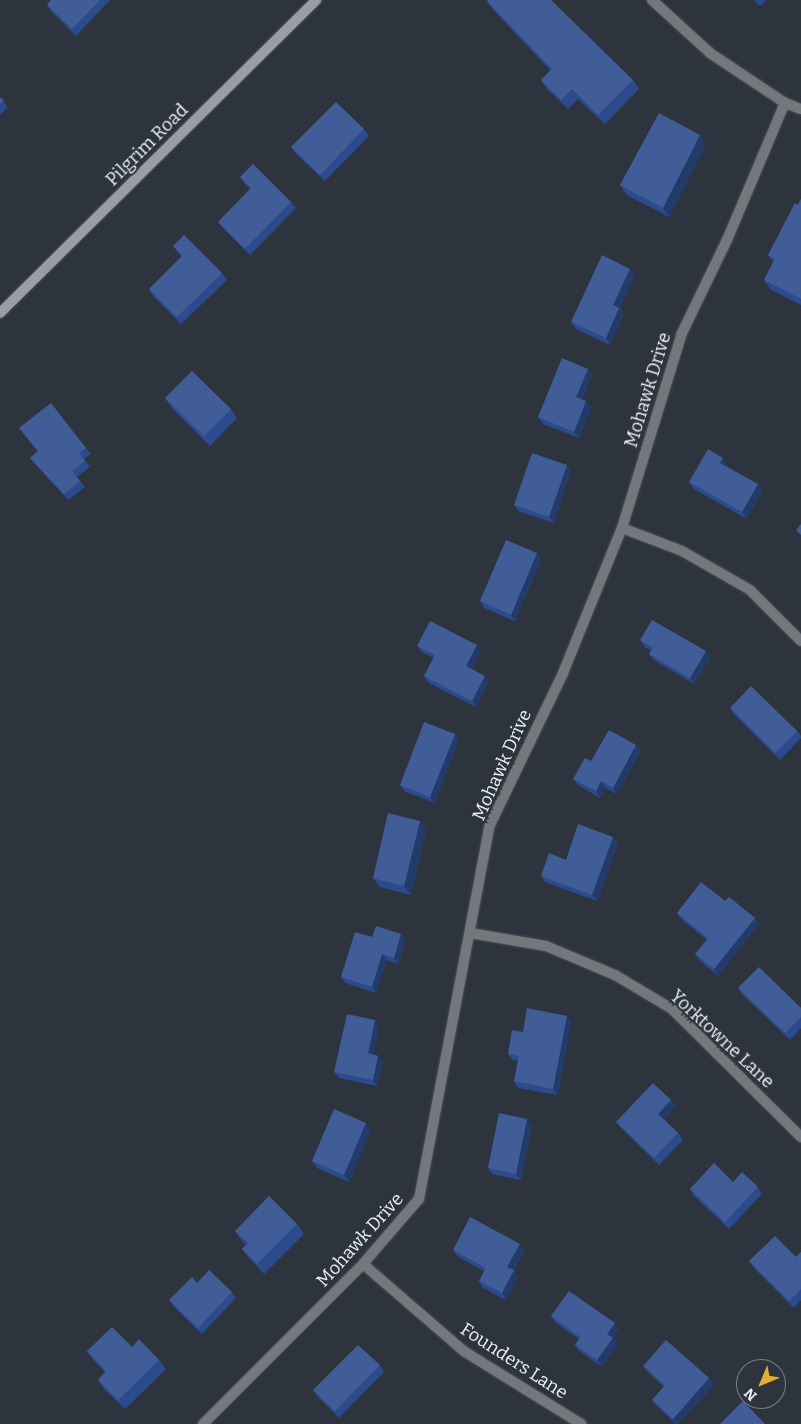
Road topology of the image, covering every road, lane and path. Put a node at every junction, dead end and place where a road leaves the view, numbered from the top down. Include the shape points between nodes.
1 (316, 0) edge
2 (652, 0) edge
3 (785, 103) junction
4 (801, 109) edge
5 (0, 313) edge
6 (622, 528) junction
7 (801, 641) edge
8 (470, 933) junction
9 (801, 1137) edge
10 (363, 1264) junction
11 (203, 1424) edge
12 (581, 1424) edge

1 - 5 street, Pilgrim Road
2 - 3 street via 710,53
3 - 4 street
3 - 6 street, Mohawk Drive via 727,240 682,333
6 - 7 street via 682,551 750,590
6 - 8 street, Mohawk Drive via 563,673 490,825
8 - 9 street, Yorktowne Lane via 546,946 615,975 672,1009
8 - 10 street, Mohawk Drive via 419,1199
10 - 11 street, Mohawk Drive
10 - 12 street, Founders Lane via 464,1352

